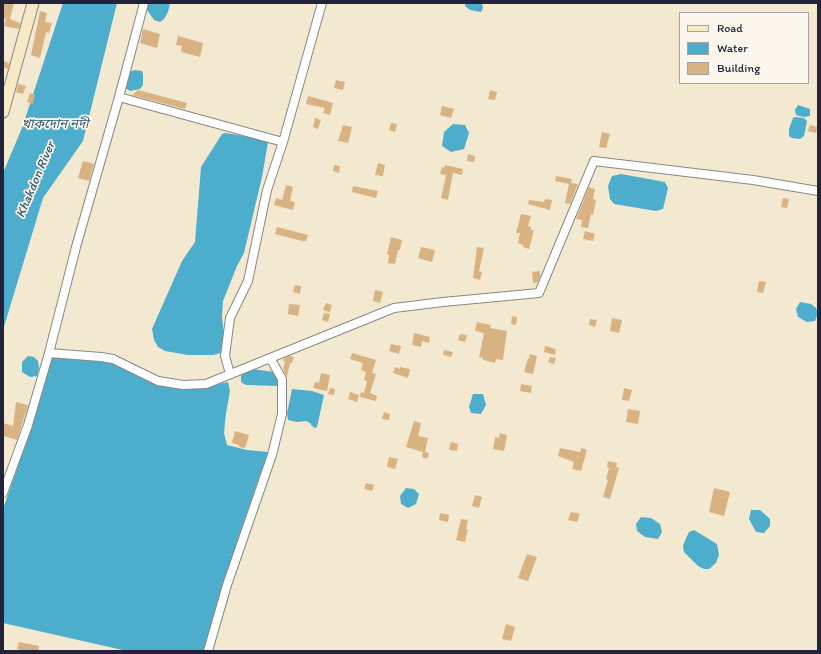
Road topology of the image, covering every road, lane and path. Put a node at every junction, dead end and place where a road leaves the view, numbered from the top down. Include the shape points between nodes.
1 (33, 3) edge
2 (144, 3) edge
3 (322, 3) edge
4 (119, 97) junction
5 (3, 112) edge
6 (283, 142) junction
7 (818, 191) edge
8 (49, 353) junction
9 (270, 358) junction
10 (230, 374) junction
11 (3, 494) edge
12 (208, 651) edge

1 - 5 street
2 - 4 street
3 - 6 street
4 - 6 street
4 - 8 street
6 - 10 street via 267,190 248,281 230,318 225,356
7 - 9 street via 594,160 539,293 394,308
8 - 10 street via 113,359 158,381 183,385 206,384
8 - 11 street via 28,425
9 - 10 street
9 - 12 street via 282,378 282,414 276,442 227,585

